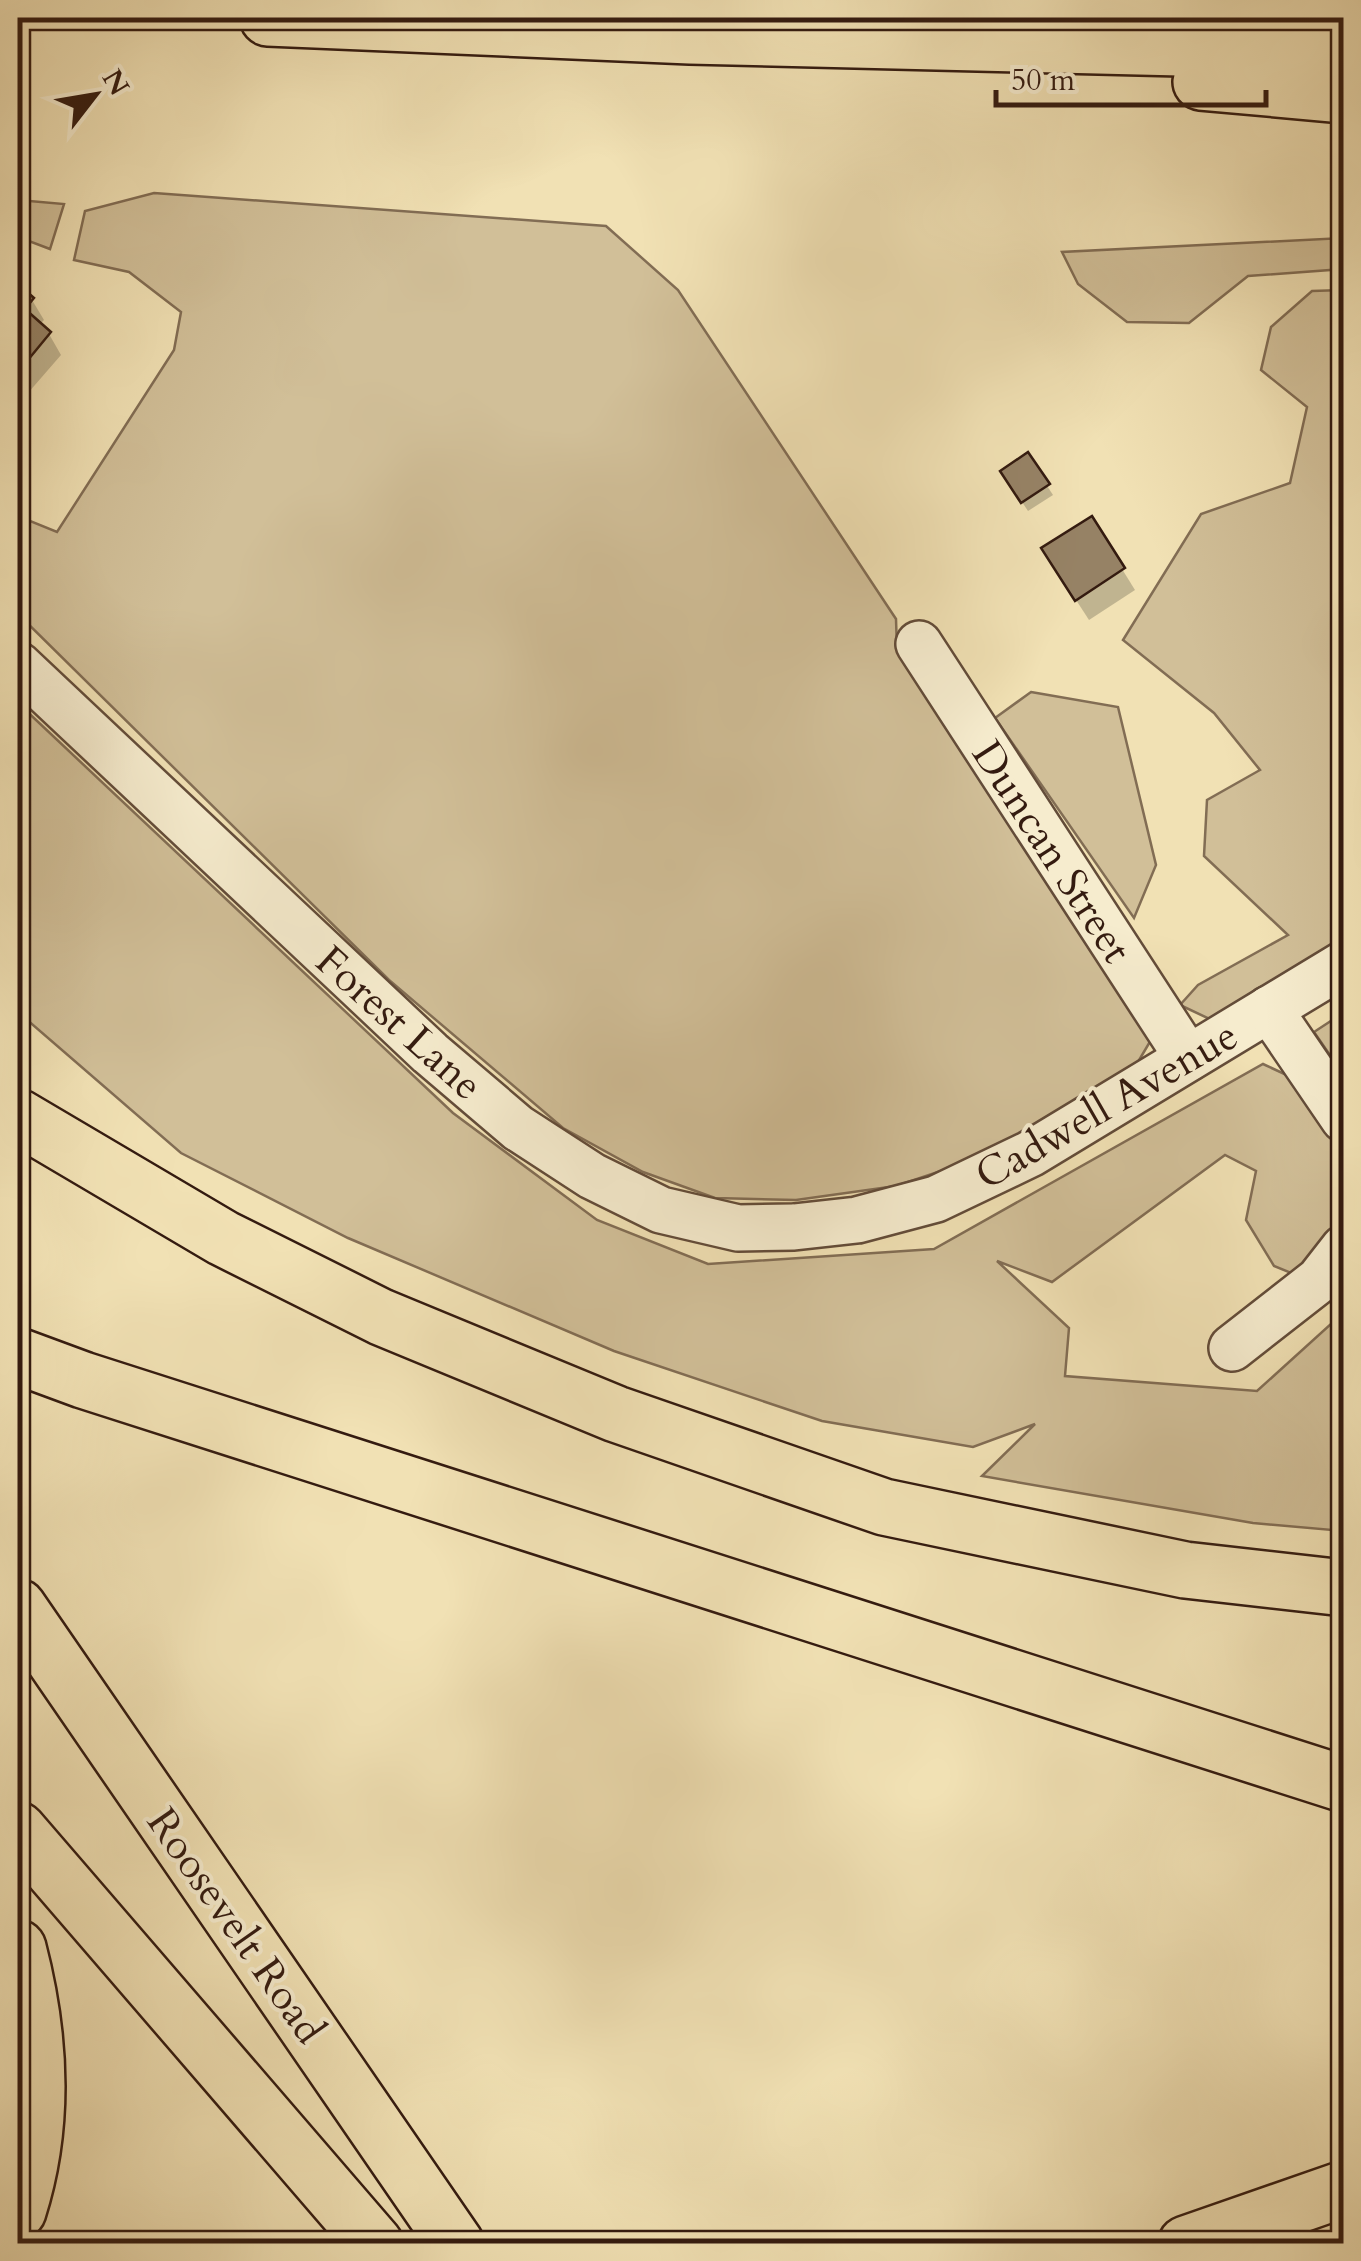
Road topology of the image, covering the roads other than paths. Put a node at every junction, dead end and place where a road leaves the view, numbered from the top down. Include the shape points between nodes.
1 (268, 18) edge
2 (690, 36) junction
3 (1344, 52) edge
4 (1344, 96) edge
5 (919, 644) dead end
6 (18, 665) edge
7 (1344, 964) edge
8 (1269, 1009) junction
9 (1188, 1058) junction
10 (18, 1117) edge
11 (1344, 1119) edge
12 (857, 1220) joint
13 (1344, 1248) edge
14 (1232, 1348) dead end
15 (18, 1356) edge
16 (1344, 1588) edge
17 (18, 1608) edge
18 (1344, 1784) edge
19 (18, 1830) edge
20 (18, 1948) edge
21 (1344, 2189) edge
22 (18, 2211) edge
23 (375, 2244) edge
24 (456, 2244) edge
25 (1186, 2244) edge

1 - 2 main road
2 - 3 main road
2 - 4 main road
5 - 9 street, Duncan Street
6 - 12 street, Forest Lane via 518,1128 661,1210 738,1228
7 - 8 street, Cadwell Avenue
8 - 9 street, Cadwell Avenue
8 - 11 street
9 - 12 street, Cadwell Avenue via 1030,1154 936,1199
10 - 16 main road via 224,1238 380,1317 616,1414 884,1507 1185,1570
13 - 14 street via 1319,1280
15 - 18 main road
17 - 24 main road, Roosevelt Road
19 - 23 main road
20 - 22 main road via 35,2022 38,2087 34,2146
21 - 25 main road

